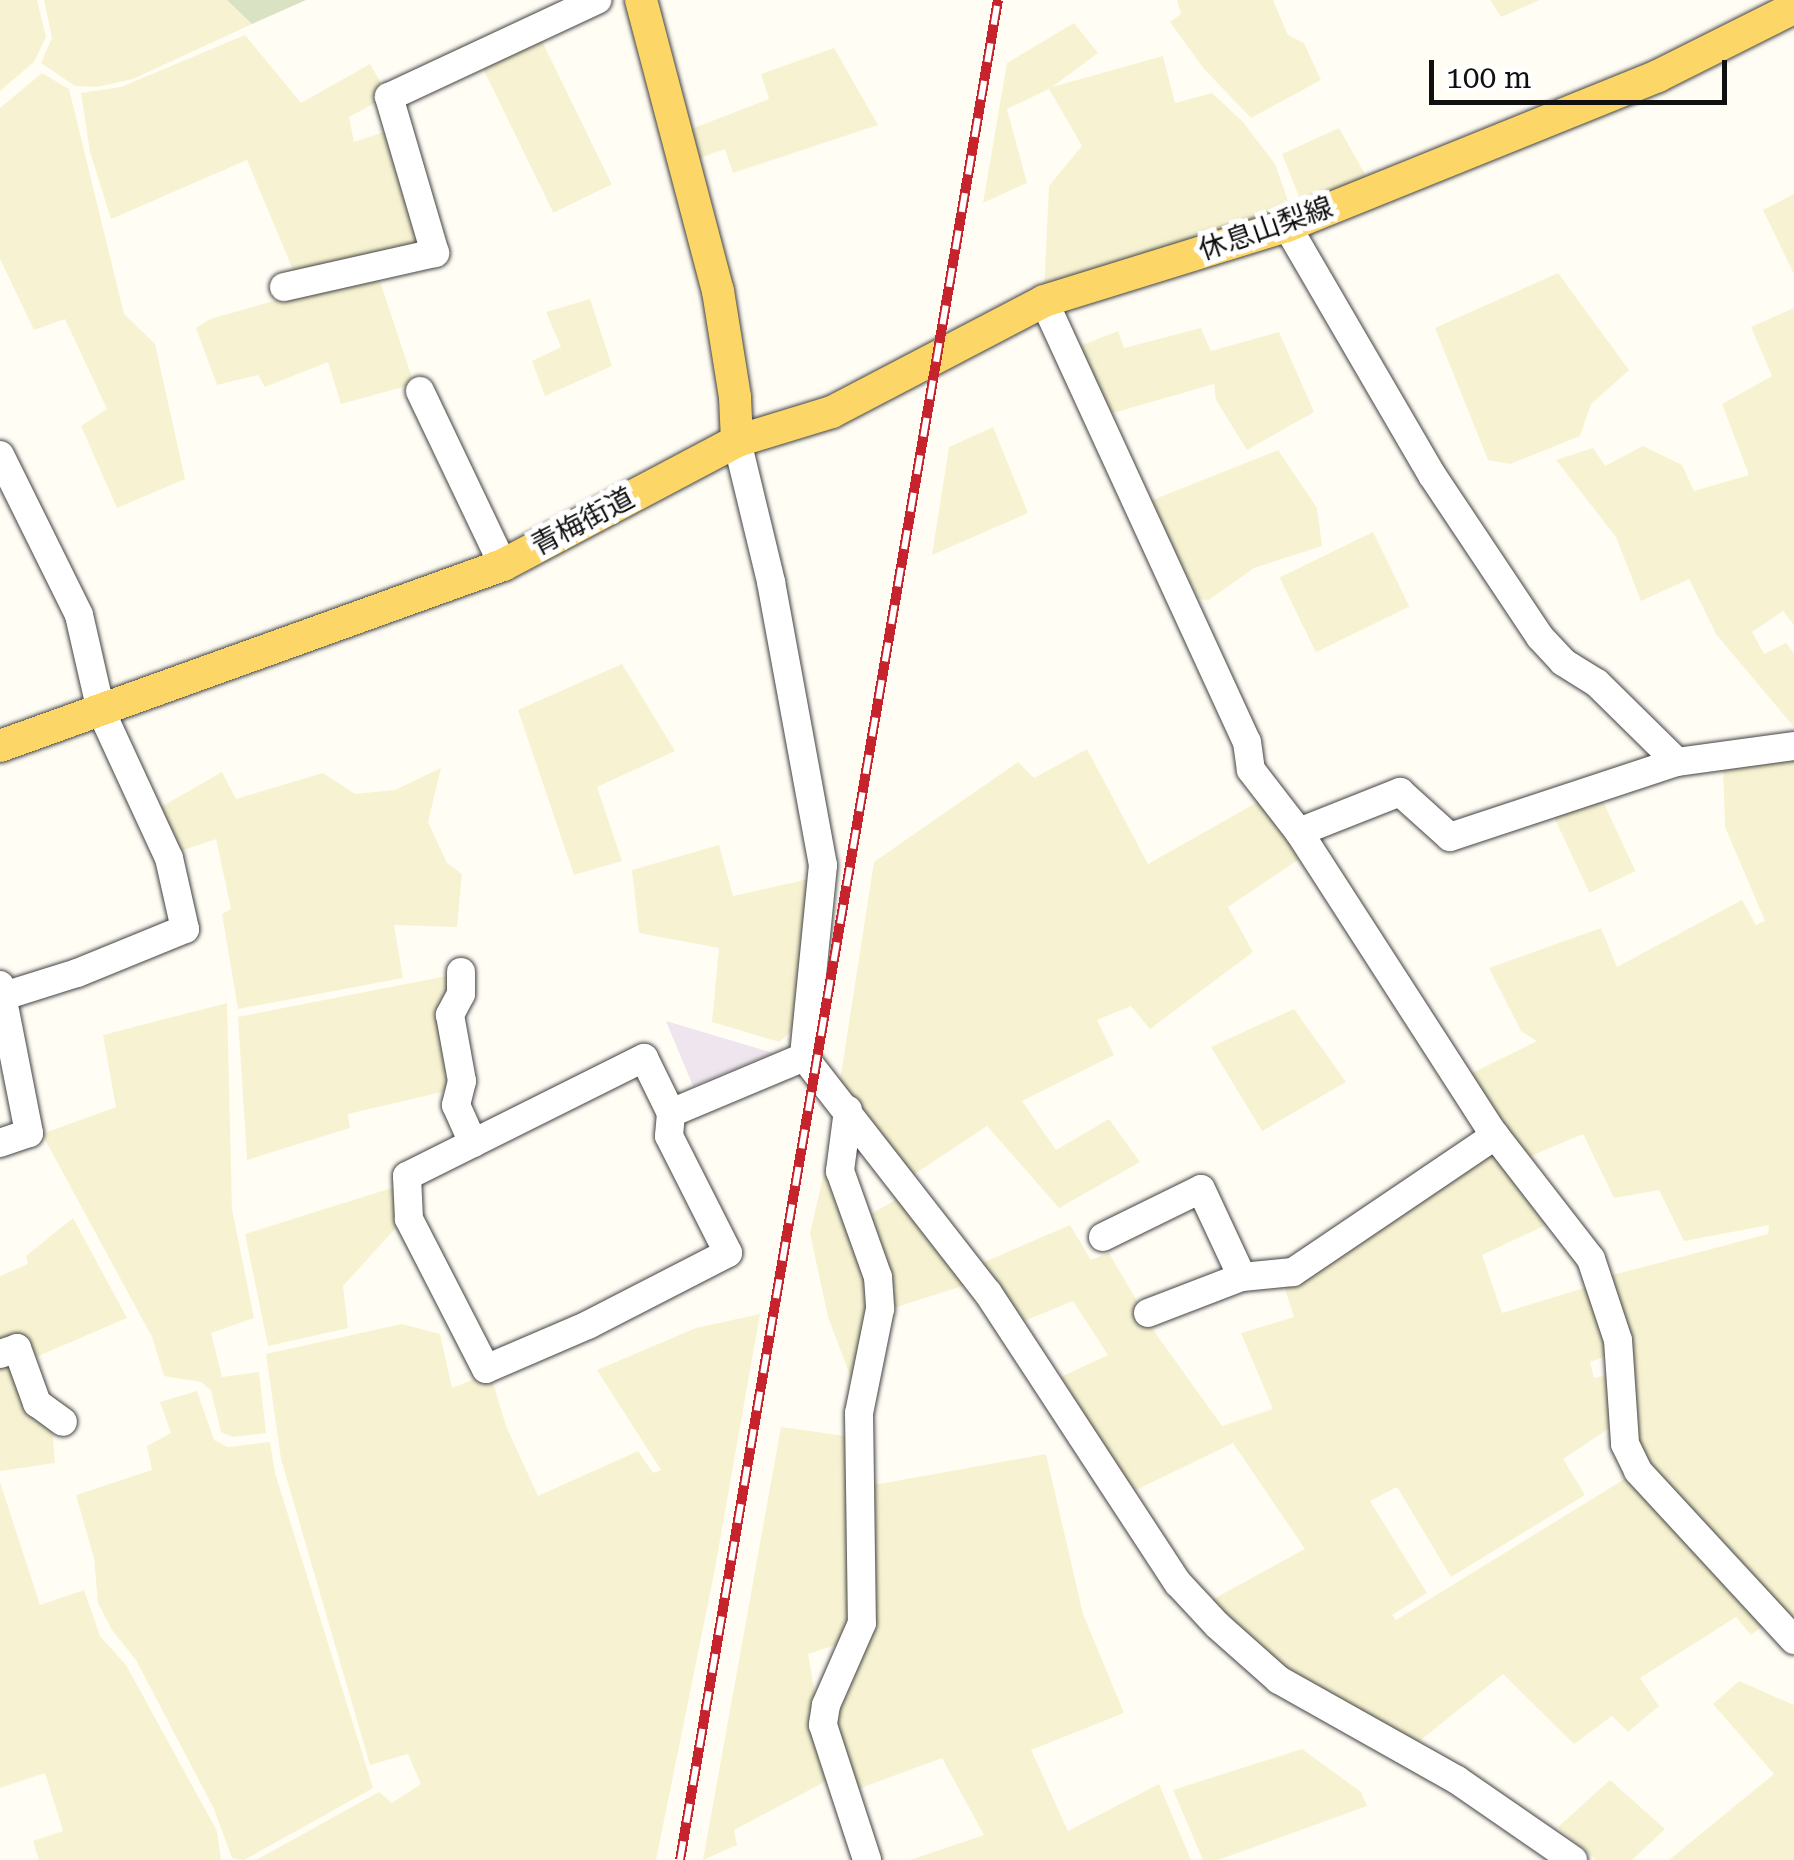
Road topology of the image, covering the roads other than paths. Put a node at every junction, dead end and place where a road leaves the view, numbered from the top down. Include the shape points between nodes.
1 (597, 0) edge
2 (641, 0) edge
3 (1794, 8) edge
4 (1288, 226) junction
5 (284, 288) dead end
6 (1044, 302) junction
7 (420, 391) dead end
8 (737, 441) junction
9 (0, 454) edge
10 (503, 565) junction
11 (101, 711) junction
12 (0, 746) edge
13 (1794, 746) edge
14 (1677, 762) junction
15 (1299, 832) junction
16 (461, 972) dead end
17 (2, 991) edge
18 (804, 1057) junction
19 (848, 1110) junction
20 (671, 1114) junction
21 (1496, 1136) junction
22 (473, 1143) junction
23 (0, 1144) edge
24 (1103, 1237) dead end
25 (1242, 1277) junction
26 (1148, 1314) dead end
27 (0, 1354) edge
28 (62, 1422) dead end
29 (1794, 1640) edge
30 (866, 1860) edge
31 (1573, 1860) edge

1 - 5 street via 389,96 435,253
2 - 8 main road via 718,291
3 - 4 main road, 休息山梨線 via 1658,76
4 - 6 main road, 休息山梨線
4 - 14 street via 1432,476 1540,637
6 - 8 main road, 休息山梨線 via 832,412
6 - 15 street via 1247,742 1252,770
7 - 10 street
8 - 10 main road, 青梅街道
8 - 18 street via 771,582 823,864
9 - 11 street via 79,615
10 - 11 main road, 青梅街道
11 - 12 main road, 青梅街道
11 - 17 street via 169,858 185,929 78,973
13 - 14 street
14 - 15 street via 1450,837 1400,792
15 - 21 street
16 - 22 street via 461,994 450,1015 462,1082 456,1105
17 - 23 street via 29,1133
18 - 19 street
18 - 20 street
19 - 30 street via 840,1171 878,1277 880,1310 859,1413 862,1623 823,1725
19 - 31 street via 988,1293 1178,1583 1217,1625 1280,1680 1456,1780
20 - 22 street via 644,1058
20 - 22 street via 669,1136 728,1253 486,1369 408,1219 407,1176
21 - 25 street via 1293,1272
21 - 29 street via 1591,1260 1606,1295 1618,1340 1625,1444 1638,1471
24 - 25 street via 1201,1190
25 - 26 street
27 - 28 street via 17,1348 37,1403

